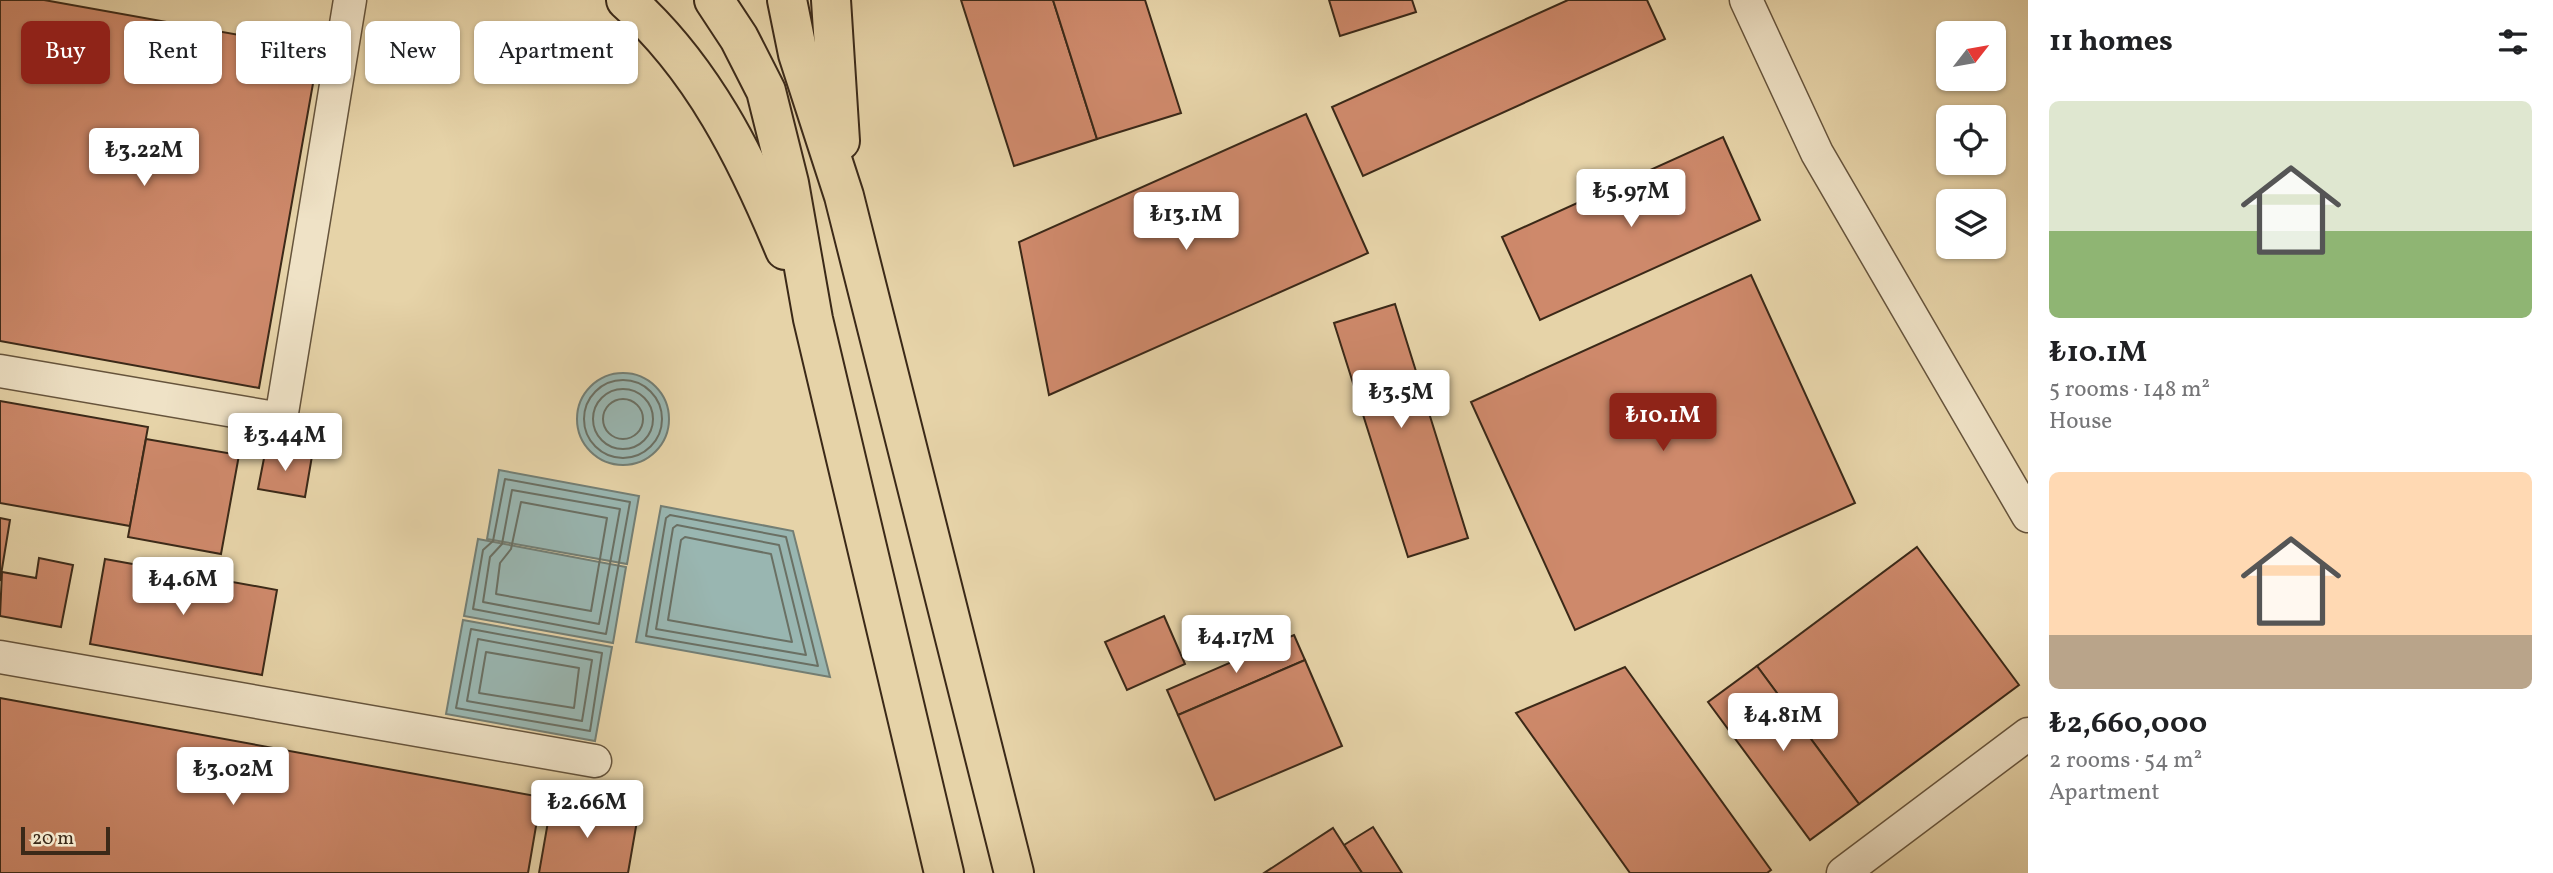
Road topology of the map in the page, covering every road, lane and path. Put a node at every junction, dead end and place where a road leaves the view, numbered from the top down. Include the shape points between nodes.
1 (350, 0) edge
2 (626, 0) edge
3 (714, 0) edge
4 (787, 0) edge
5 (831, 0) edge
6 (1746, 0) edge
7 (844, 196) junction
8 (813, 320) junction
9 (0, 371) edge
10 (2028, 516) edge
11 (0, 657) edge
12 (2028, 734) edge
13 (595, 761) dead end
14 (944, 873) edge
15 (1014, 873) edge
16 (1843, 873) edge

1 - 9 street via 281,419
2 - 8 main road via 689,67 723,119 761,191
3 - 8 main road via 766,91 789,183
4 - 7 main road via 811,98
5 - 7 main road
6 - 10 street via 1817,153
7 - 15 main road
8 - 14 main road
11 - 13 street
12 - 16 street

